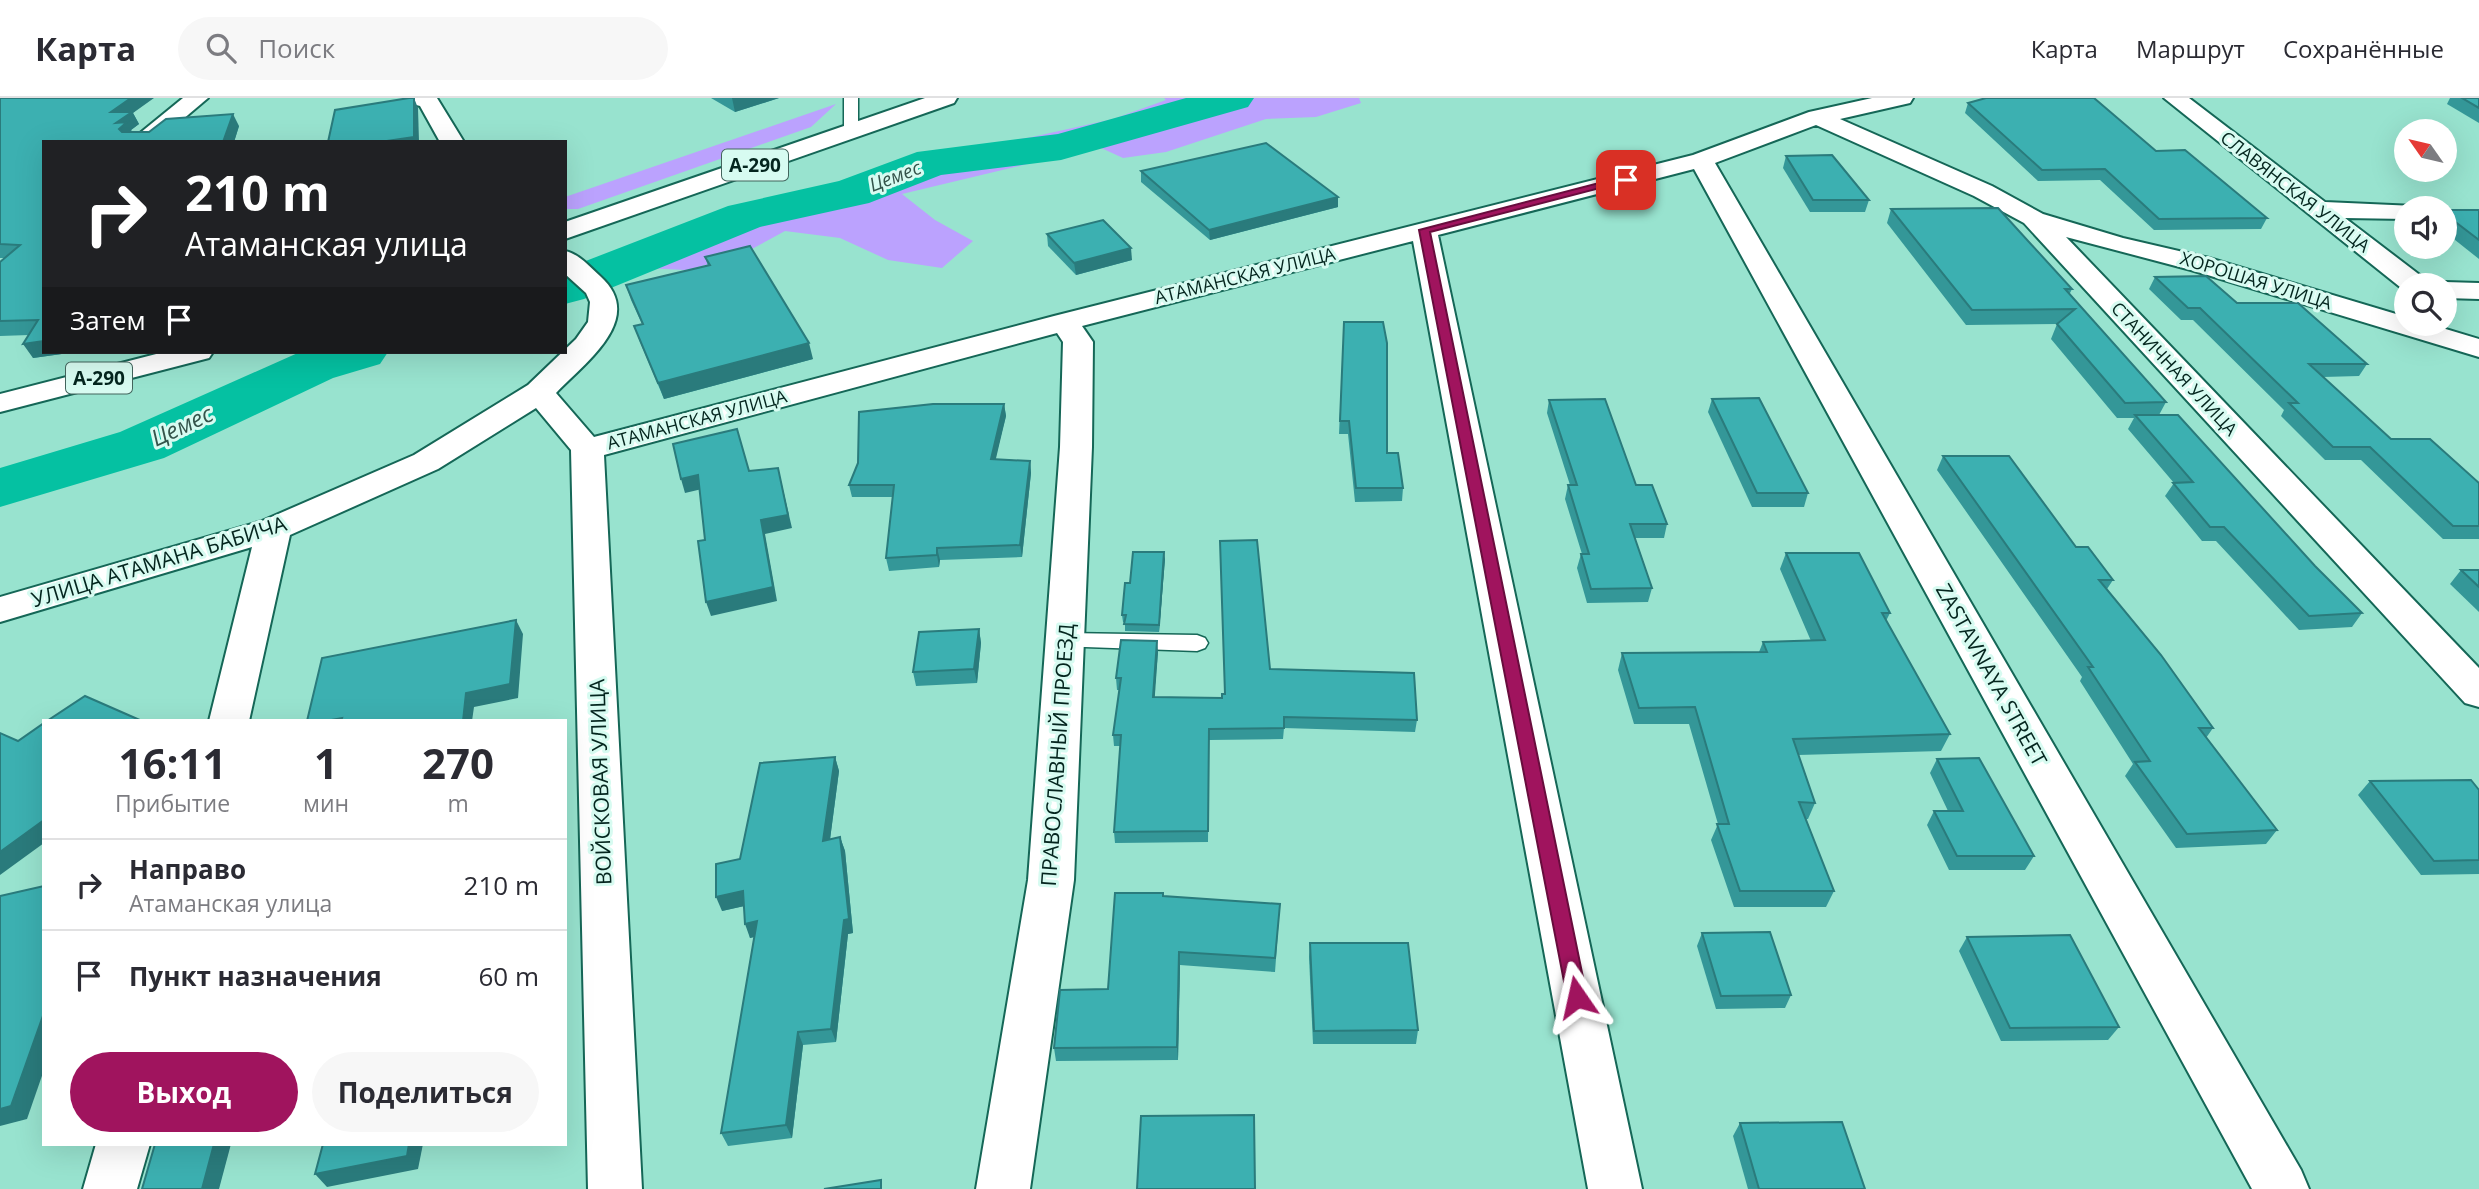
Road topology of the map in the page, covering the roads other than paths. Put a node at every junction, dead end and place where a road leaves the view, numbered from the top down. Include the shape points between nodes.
1 (197, 98) edge
2 (417, 98) edge
3 (851, 98) edge
4 (946, 98) edge
5 (1902, 98) edge
6 (2175, 98) edge
7 (1817, 117) junction
8 (851, 131) junction
9 (144, 140) edge
10 (451, 140) edge
11 (1701, 160) junction
12 (2318, 210) junction
13 (2394, 211) edge
14 (2033, 218) junction
15 (567, 230) edge
16 (1424, 230) junction
17 (582, 273) edge
18 (2399, 273) edge
19 (2457, 290) edge
20 (2479, 291) edge
21 (1064, 322) junction
22 (2457, 322) edge
23 (2479, 341) edge
24 (2479, 348) edge
25 (190, 354) edge
26 (538, 392) junction
27 (0, 403) edge
28 (587, 449) junction
29 (274, 529) junction
30 (0, 610) edge
31 (1065, 641) junction
32 (1197, 643) dead end
33 (2479, 693) edge
34 (229, 719) edge
35 (122, 1146) edge
36 (110, 1189) edge
37 (615, 1189) edge
38 (1003, 1189) edge
39 (1615, 1189) edge
40 (2282, 1189) edge

1 - 9 main road
2 - 10 main road via 429,102
3 - 8 lane
4 - 8 main road, А-290
5 - 7 main road, АТАМАНСКАЯ УЛИЦА
6 - 12 main road, СЛАВЯНСКАЯ УЛИЦА
7 - 11 main road, АТАМАНСКАЯ УЛИЦА
7 - 14 main road, СТАНИЧНАЯ УЛИЦА
8 - 15 main road, А-290
11 - 16 main road, АТАМАНСКАЯ УЛИЦА
11 - 40 main road, ZASTAVNAYA STREET
12 - 13 main road
12 - 18 main road, СЛАВЯНСКАЯ УЛИЦА
14 - 24 main road, ХОРОШАЯ УЛИЦА
14 - 33 main road, СТАНИЧНАЯ УЛИЦА
16 - 21 main road, АТАМАНСКАЯ УЛИЦА
16 - 39 main road
17 - 26 main road, УЛИЦА АТАМАНА БАБИЧА via 604,302 602,322 587,345
19 - 20 main road
21 - 28 main road, АТАМАНСКАЯ УЛИЦА
21 - 31 main road, ПРАВОСЛАВНЫЙ ПРОЕЗД via 1078,342
22 - 23 main road
25 - 27 main road, А-290
26 - 28 main road
26 - 29 main road, УЛИЦА АТАМАНА БАБИЧА via 426,462
28 - 37 main road, ВОЙСКОВАЯ УЛИЦА
29 - 30 main road, УЛИЦА АТАМАНА БАБИЧА
29 - 34 main road
31 - 32 lane
31 - 38 main road, ПРАВОСЛАВНЫЙ ПРОЕЗД via 1051,880
35 - 36 main road

